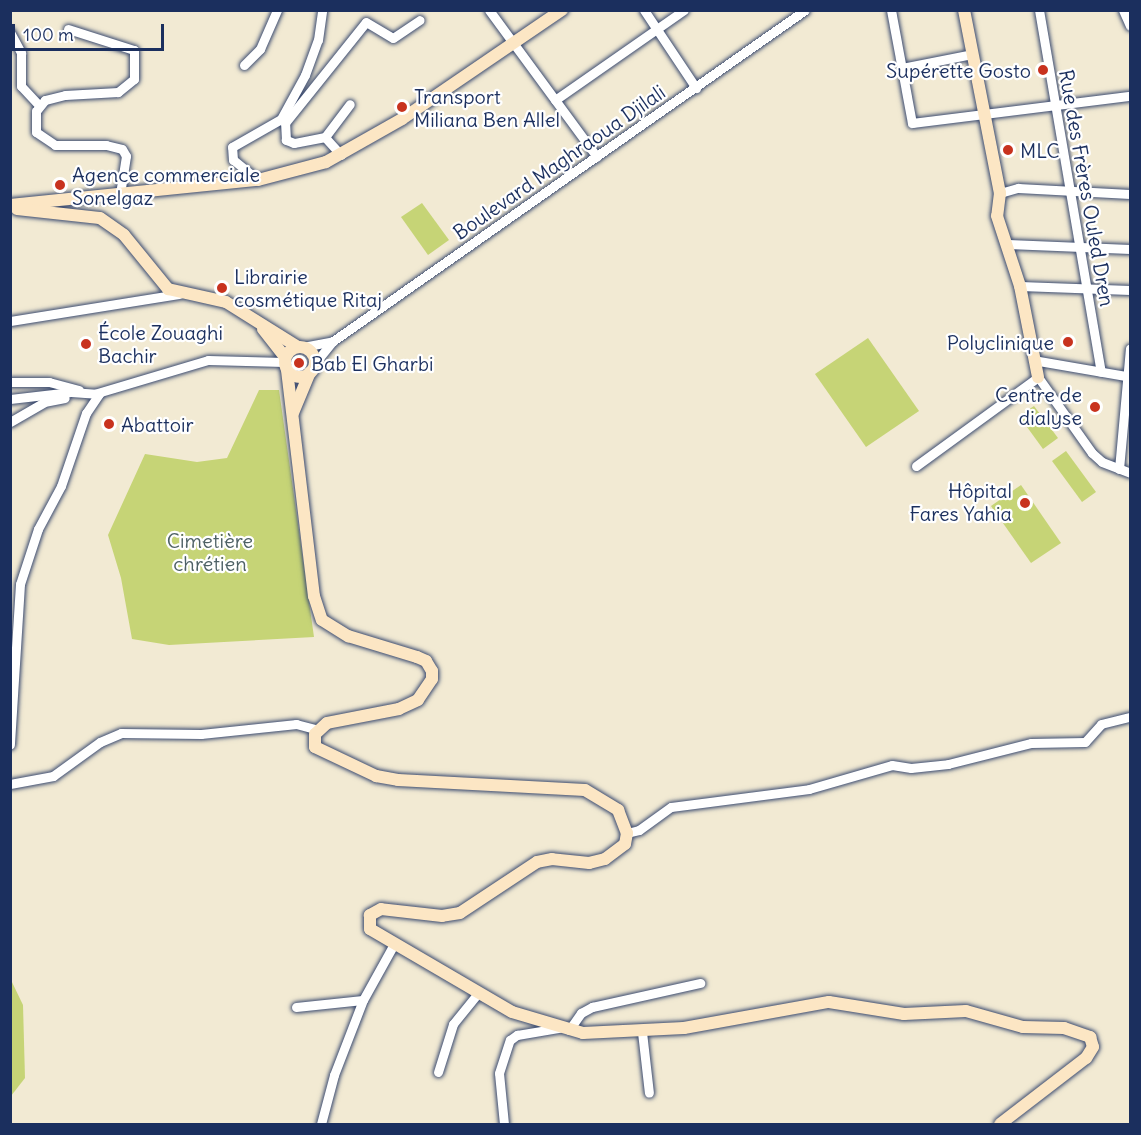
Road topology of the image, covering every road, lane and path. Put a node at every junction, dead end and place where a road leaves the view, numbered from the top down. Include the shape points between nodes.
1 (277, 10) edge
2 (322, 10) edge
3 (489, 10) edge
4 (562, 10) edge
5 (644, 10) edge
6 (684, 10) edge
7 (805, 10) edge
8 (891, 10) edge
9 (964, 10) edge
10 (1039, 10) edge
11 (420, 20) dead end
12 (68, 29) dead end
13 (656, 30) junction
14 (10, 32) edge
15 (517, 43) junction
16 (972, 54) junction
17 (244, 64) dead end
18 (902, 68) junction
19 (696, 88) junction
20 (1131, 96) edge
21 (555, 100) junction
22 (38, 104) junction
23 (350, 104) dead end
24 (1054, 106) junction
25 (983, 113) junction
26 (325, 137) junction
27 (341, 155) junction
28 (597, 157) junction
29 (258, 180) junction
30 (1068, 192) junction
31 (1000, 193) junction
32 (120, 194) junction
33 (1131, 194) edge
34 (10, 206) edge
35 (1008, 244) junction
36 (1080, 247) junction
37 (1131, 249) edge
38 (1020, 286) junction
39 (1087, 289) junction
40 (1131, 290) edge
41 (179, 294) junction
42 (255, 319) junction
43 (10, 321) edge
44 (333, 341) junction
45 (301, 347) junction
46 (1131, 348) edge
47 (1033, 360) junction
48 (285, 363) junction
49 (313, 368) junction
50 (1101, 372) junction
51 (1126, 376) junction
52 (1038, 377) junction
53 (10, 382) edge
54 (84, 392) junction
55 (99, 394) junction
56 (10, 399) edge
57 (292, 415) junction
58 (10, 422) edge
59 (916, 466) dead end
60 (1119, 469) junction
61 (1131, 473) edge
62 (1131, 717) edge
63 (318, 730) junction
64 (10, 745) edge
65 (10, 784) edge
66 (627, 833) junction
67 (394, 944) junction
68 (700, 983) dead end
69 (477, 994) junction
70 (363, 1000) junction
71 (296, 1007) dead end
72 (564, 1029) junction
73 (642, 1032) junction
74 (438, 1072) dead end
75 (649, 1093) dead end
76 (321, 1125) edge
77 (504, 1125) edge
78 (1000, 1125) edge

1 - 17 street via 260,49
2 - 29 street via 318,40 305,75 281,119 232,147 233,160
3 - 15 street
4 - 15 main road
5 - 13 street
6 - 13 street
7 - 19 street, Boulevard Maghraoua Djilali
8 - 18 street
9 - 16 main road
10 - 24 street, Rue des Frères Ouled Dren
11 - 26 street via 393,38 366,22 283,129 286,140 294,142
12 - 22 street via 134,50 134,79 118,92 56,96
13 - 19 street
13 - 21 street
14 - 22 street via 21,53 21,86
15 - 21 street
15 - 27 main road
16 - 18 street
16 - 25 main road
18 - 25 street via 912,123
19 - 28 street, Boulevard Maghraoua Djilali
20 - 24 street
21 - 28 street
22 - 32 street via 35,123 43,140 55,145 106,145 122,149 126,156
23 - 26 street
24 - 25 street
24 - 30 street, Rue des Frères Ouled Dren
25 - 31 main road
26 - 27 street
27 - 29 main road
28 - 44 street, Boulevard Maghraoua Djilali
29 - 32 main road
30 - 31 street via 1018,188
30 - 33 street
30 - 36 street, Rue des Frères Ouled Dren
31 - 35 main road via 997,216
32 - 34 main road
34 - 41 main road via 100,218 124,234 156,279
35 - 36 street
35 - 38 main road
36 - 37 street
36 - 39 street, Rue des Frères Ouled Dren
38 - 39 street
38 - 47 main road
39 - 40 street
39 - 50 street, Rue des Frères Ouled Dren
41 - 42 main road via 226,302
41 - 43 street
42 - 45 main road
42 - 48 main road
44 - 45 street
44 - 49 street
45 - 48 main road
45 - 49 main road via 312,353
46 - 51 street
47 - 50 street
47 - 52 main road
48 - 49 main road via 295,376
48 - 55 street via 208,360
48 - 57 main road
49 - 57 main road
50 - 51 street
51 - 60 street
52 - 59 street
52 - 60 street via 1092,453
53 - 54 street via 49,382
54 - 55 street
54 - 56 street
55 - 58 street via 44,402
55 - 64 street via 82,422 61,486 38,529 20,584
57 - 63 main road via 314,596 322,620 348,636 426,661 432,671 432,679 418,700 399,709 331,722
60 - 61 street
62 - 66 street via 1101,724 1084,742 1031,743 948,764 911,768 892,765 809,789 671,807 639,830
63 - 65 street via 296,724 201,734 121,733 100,742 53,777
63 - 66 main road via 313,742 320,752 376,776 432,784 572,787 596,794 618,810
66 - 67 main road via 625,844 604,859 589,863 552,859 537,862 455,915 384,909 372,912 368,927
67 - 69 main road
67 - 70 street
68 - 72 street via 592,1007
69 - 72 main road via 535,1021
69 - 74 street via 453,1024
70 - 71 street
70 - 76 street via 334,1075
72 - 73 main road via 606,1034
72 - 77 street via 517,1035 510,1040 499,1073
73 - 75 street
73 - 78 main road via 714,1024 829,1002 904,1014 966,1011 1023,1027 1064,1028 1090,1037 1093,1047 1086,1058

